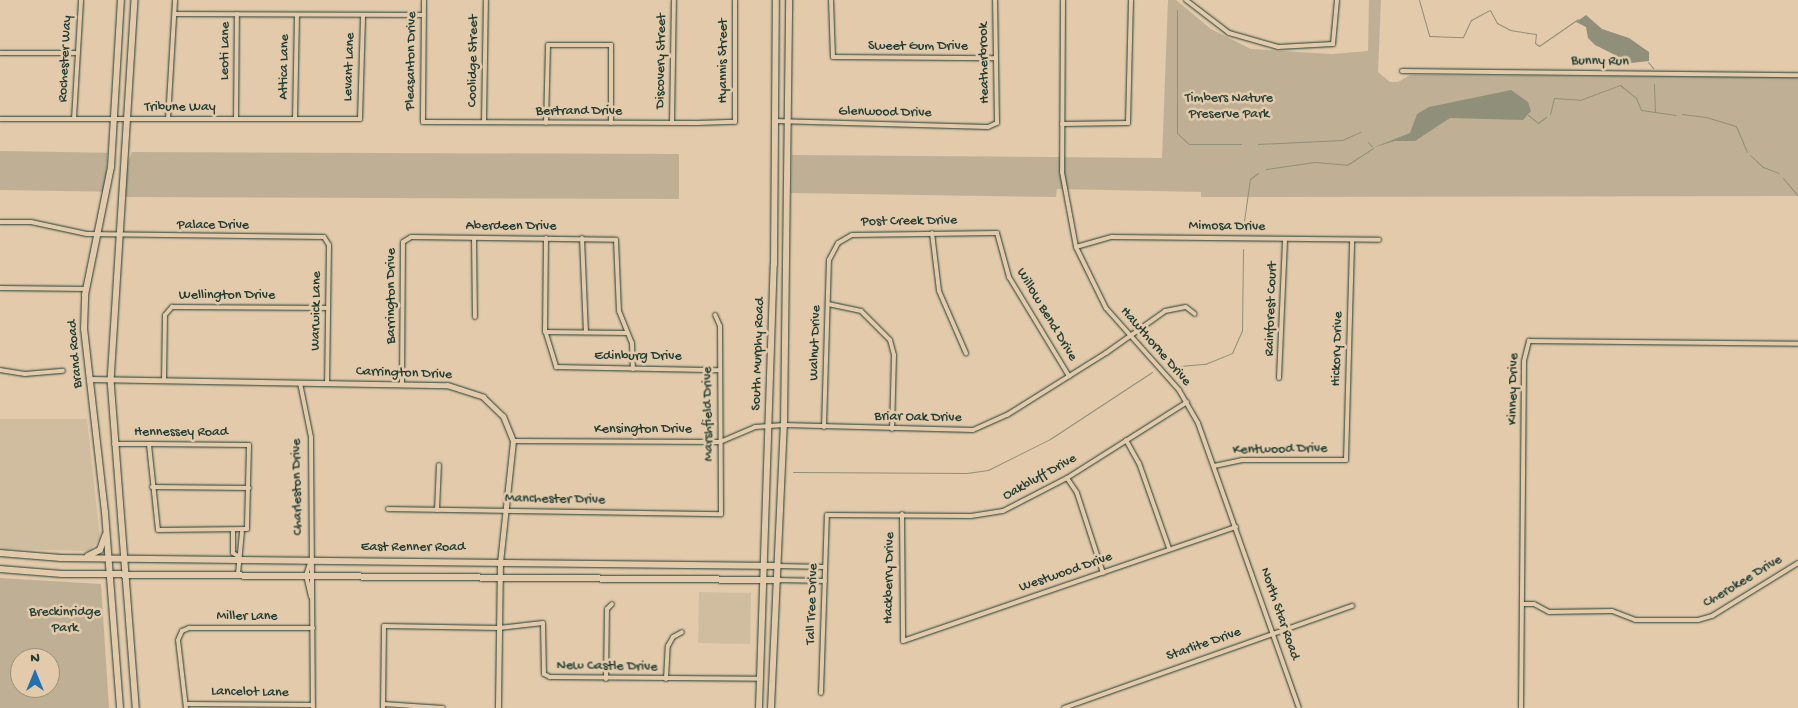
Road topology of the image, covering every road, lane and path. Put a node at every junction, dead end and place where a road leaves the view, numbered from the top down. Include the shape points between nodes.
1 (81, 0) edge
2 (121, 0) edge
3 (135, 0) edge
4 (176, 0) edge
5 (424, 0) edge
6 (486, 0) edge
7 (674, 0) edge
8 (735, 0) edge
9 (776, 0) edge
10 (789, 0) edge
11 (831, 0) edge
12 (995, 0) edge
13 (1063, 0) edge
14 (1131, 0) edge
15 (1186, 0) edge
16 (1337, 0) edge
17 (175, 14) junction
18 (237, 14) junction
19 (297, 15) junction
20 (363, 15) junction
21 (424, 15) junction
22 (0, 53) edge
23 (75, 53) junction
24 (995, 58) junction
25 (1402, 71) dead end
26 (1798, 75) edge
27 (0, 118) edge
28 (74, 119) junction
29 (115, 119) junction
30 (129, 119) junction
31 (168, 119) junction
32 (236, 119) junction
33 (295, 119) junction
34 (360, 119) joint
35 (422, 122) joint
36 (484, 122) junction
37 (735, 122) joint
38 (775, 122) junction
39 (788, 122) junction
40 (546, 123) junction
41 (611, 123) junction
42 (672, 123) junction
43 (994, 123) joint
44 (1062, 124) junction
45 (0, 222) edge
46 (932, 233) junction
47 (98, 235) junction
48 (120, 235) junction
49 (1000, 236) joint
50 (405, 238) joint
51 (474, 238) junction
52 (546, 238) junction
53 (582, 238) junction
54 (328, 239) joint
55 (1285, 239) junction
56 (1352, 240) junction
57 (1379, 240) dead end
58 (1076, 246) junction
59 (829, 260) joint
60 (0, 288) edge
61 (87, 289) junction
62 (773, 296) junction
63 (786, 297) junction
64 (828, 304) junction
65 (328, 308) junction
66 (1195, 314) dead end
67 (715, 315) dead end
68 (475, 317) dead end
69 (546, 332) junction
70 (586, 332) junction
71 (627, 333) junction
72 (1128, 335) junction
73 (1798, 344) edge
74 (966, 353) dead end
75 (633, 369) junction
76 (0, 370) edge
77 (719, 370) junction
78 (63, 371) dead end
79 (1069, 376) junction
80 (1279, 378) dead end
81 (90, 379) junction
82 (111, 380) junction
83 (164, 380) junction
84 (327, 383) junction
85 (300, 384) junction
86 (402, 384) junction
87 (1187, 402) junction
88 (770, 426) junction
89 (784, 426) junction
90 (824, 427) junction
91 (892, 429) junction
92 (1126, 440) junction
93 (513, 441) junction
94 (720, 442) junction
95 (113, 444) junction
96 (149, 444) junction
97 (1346, 460) joint
98 (439, 465) dead end
99 (1214, 466) junction
100 (1067, 478) junction
101 (152, 487) junction
102 (248, 488) junction
103 (388, 509) dead end
104 (437, 510) junction
105 (508, 511) junction
106 (721, 514) joint
107 (902, 514) junction
108 (827, 515) joint
109 (1236, 527) junction
110 (106, 532) junction
111 (233, 532) junction
112 (244, 532) junction
113 (1169, 548) junction
114 (0, 554) edge
115 (109, 557) junction
116 (82, 558) junction
117 (122, 558) junction
118 (238, 558) junction
119 (311, 560) junction
120 (500, 562) junction
121 (1798, 563) edge
122 (766, 565) junction
123 (778, 566) junction
124 (825, 567) junction
125 (0, 569) edge
126 (1104, 573) junction
127 (110, 574) junction
128 (124, 574) junction
129 (238, 574) junction
130 (306, 575) junction
131 (314, 575) junction
132 (500, 578) junction
133 (766, 580) junction
134 (778, 580) junction
135 (825, 581) junction
136 (311, 596) junction
137 (612, 604) dead end
138 (1523, 604) junction
139 (1352, 606) dead end
140 (313, 628) junction
141 (498, 628) junction
142 (682, 632) dead end
143 (1274, 633) junction
144 (903, 641) joint
145 (606, 678) junction
146 (760, 679) junction
147 (666, 680) junction
148 (821, 693) dead end
149 (186, 706) edge
150 (383, 706) edge
151 (313, 707) edge
152 (120, 708) edge
153 (136, 708) edge
154 (443, 708) edge
155 (498, 708) edge
156 (759, 708) edge
157 (771, 708) edge
158 (1064, 708) edge
159 (1299, 708) edge
160 (1521, 708) edge

1 - 23 street, Rochester Way
2 - 29 main road, Brand Road
3 - 30 main road
4 - 17 street
5 - 21 street, Pleasanton Drive
6 - 36 street, Coolidge Street
7 - 42 street, Discovery Street
8 - 37 street, Hyannis Street
9 - 38 main road, South Murphy Road
10 - 39 main road, South Murphy Road
11 - 24 street, Sweet Gum Drive via 833,57
12 - 24 street, Heatherbrook
13 - 44 street, Hawthorne Drive
14 - 44 street via 1128,123
15 - 16 street via 1218,27 1253,42 1278,47 1333,44
17 - 18 street
17 - 31 street
18 - 19 street
18 - 32 street, Leoti Lane
19 - 20 street
19 - 33 street, Attica Lane
20 - 21 street
20 - 34 street, Levant Lane
21 - 35 street, Pleasanton Drive
22 - 23 street
23 - 28 street, Rochester Way
24 - 43 street, Heatherbrook via 998,119
25 - 26 street, Bunny Run
27 - 28 street, Tribune Way
28 - 29 street, Tribune Way
29 - 30 street, Tribune Way
29 - 47 main road, Brand Road
30 - 31 street, Tribune Way
30 - 48 main road
31 - 32 street, Tribune Way
32 - 33 street, Tribune Way
33 - 34 street, Tribune Way
35 - 36 street, Bertrand Drive
36 - 40 street, Bertrand Drive
37 - 42 street, Bertrand Drive
38 - 39 street, Glenwood Drive
38 - 62 main road, South Murphy Road
39 - 43 street, Glenwood Drive via 988,127
39 - 63 main road, South Murphy Road
40 - 41 street, Bertrand Drive
40 - 41 street via 548,45 611,45
41 - 42 street, Bertrand Drive
44 - 58 street, Hawthorne Drive via 1064,195
45 - 47 street, Palace Drive via 30,222
46 - 49 street, Post Creek Drive via 994,232
46 - 59 street, Post Creek Drive via 852,235 838,244
46 - 74 street via 939,291
47 - 48 street, Palace Drive
47 - 61 main road, Brand Road
48 - 54 street, Palace Drive
48 - 82 main road
49 - 79 street, Willow Bend Drive via 1009,278
50 - 51 street, Aberdeen Drive
50 - 86 street, Barrington Drive
51 - 52 street, Aberdeen Drive
51 - 68 street
52 - 53 street, Aberdeen Drive
52 - 69 street
53 - 70 street
53 - 71 street, Aberdeen Drive via 616,240 619,311
54 - 65 street, Warwick Lane
55 - 56 street, Mimosa Drive
55 - 58 street, Mimosa Drive via 1112,238
55 - 80 street, Rainforest Court
56 - 57 street, Mimosa Drive
56 - 97 street, Hickory Drive
58 - 72 street, Hawthorne Drive via 1095,289
59 - 64 street, Walnut Drive
60 - 61 street
61 - 81 main road, Brand Road via 84,329
62 - 63 main road
62 - 88 main road, South Murphy Road
63 - 89 main road, South Murphy Road
64 - 90 street, Walnut Drive
64 - 91 street via 862,311 890,340 894,355
65 - 83 street, Wellington Drive via 172,307 165,315
65 - 84 street, Warwick Lane
66 - 72 street, Briar Oak Drive via 1186,307 1165,310
67 - 77 street, Marshfield Drive via 720,326
69 - 70 street
69 - 75 street, Edinburg Drive via 556,367
70 - 71 street
71 - 75 street
72 - 79 street, Briar Oak Drive
72 - 87 street, Hawthorne Drive via 1164,372
73 - 138 street, Kinney Drive via 1529,341 1524,361
75 - 77 street, Edinburg Drive
76 - 78 street via 25,374
77 - 94 street, Marshfield Drive
79 - 91 street, Briar Oak Drive via 1007,415 973,430
81 - 82 street, Carrington Drive
81 - 110 main road, Brand Road
82 - 83 street, Carrington Drive
82 - 95 main road
83 - 85 street, Carrington Drive
84 - 85 street, Carrington Drive
84 - 86 street, Carrington Drive
85 - 119 street, Charleston Drive via 311,437
86 - 93 street, Carrington Drive via 447,385 483,397 503,416
87 - 92 street, Oakbluff Drive
87 - 99 street, Hawthorne Drive
88 - 89 street, Briar Oak Drive
88 - 94 street, Kensington Drive via 743,430
88 - 122 main road, South Murphy Road
89 - 90 street, Briar Oak Drive
89 - 123 main road, South Murphy Road
90 - 91 street, Briar Oak Drive
92 - 100 street, Oakbluff Drive
92 - 113 street via 1139,463
93 - 94 street, Kensington Drive
93 - 105 street, Carrington Drive
94 - 106 street, Marshfield Drive
95 - 96 street, Hennessey Road
95 - 117 main road
96 - 101 street
96 - 102 street, Hennessey Road via 249,445
97 - 99 street, Kentwood Drive via 1242,460
98 - 104 street
99 - 109 street, Hawthorne Drive
100 - 107 street, Oakbluff Drive via 1022,503 986,514
100 - 126 street via 1077,493
101 - 102 street
101 - 111 street via 156,529
102 - 112 street
103 - 104 street, Manchester Drive
104 - 105 street, Manchester Drive
105 - 106 street, Manchester Drive
105 - 120 street, Carrington Drive
107 - 108 street, Oakbluff Drive
107 - 144 street, Hackberry Drive
108 - 124 street, Tall Tree Drive
109 - 113 street, Westwood Drive
109 - 143 street, North Star Road
110 - 115 main road, Brand Road
110 - 116 main road via 100,550
111 - 112 street
111 - 118 street via 233,553
112 - 118 street via 242,553
113 - 126 street, Westwood Drive
114 - 116 main road, East Renner Road
115 - 116 main road, East Renner Road
115 - 117 main road, East Renner Road
115 - 127 main road, Brand Road
117 - 118 main road, East Renner Road
117 - 128 main road
118 - 119 main road, East Renner Road
118 - 129 street
119 - 120 main road, East Renner Road
119 - 130 street, Charleston Drive
119 - 131 street, Charleston Drive
120 - 122 main road, East Renner Road
120 - 132 street, Carrington Drive
121 - 138 street, Cherokee Drive via 1719,612 1698,620 1634,620 1612,611 1549,612 1534,604
122 - 123 main road, East Renner Road
122 - 133 main road, South Murphy Road
123 - 124 street, East Renner Road
123 - 134 main road, South Murphy Road
124 - 135 street, Tall Tree Drive
125 - 127 main road, East Renner Road
126 - 144 street, Westwood Drive
127 - 128 main road, East Renner Road
127 - 152 main road, Brand Road
128 - 129 main road, East Renner Road
128 - 153 main road
129 - 130 main road, East Renner Road
130 - 131 main road, East Renner Road
130 - 136 street, Charleston Drive
131 - 132 main road, East Renner Road
131 - 136 street, Charleston Drive
132 - 133 main road, East Renner Road
132 - 141 street, Carrington Drive
133 - 134 main road, East Renner Road
133 - 146 main road, South Murphy Road
134 - 135 street, East Renner Road
134 - 157 main road, South Murphy Road
135 - 148 street, Tall Tree Drive
136 - 140 street, Charleston Drive
137 - 145 street via 607,609
138 - 160 street, Kinney Drive
139 - 143 street, Starlite Drive
140 - 149 street, Miller Lane via 189,628 182,631 178,640
140 - 151 street, Charleston Drive
141 - 145 street, New Castle Drive via 543,623 544,674 550,677
141 - 150 street, New Castle Drive via 384,626
141 - 155 street, Carrington Drive
142 - 147 street via 673,637 668,646
143 - 158 street, Starlite Drive
143 - 159 street, North Star Road
145 - 147 street, New Castle Drive
146 - 147 street, New Castle Drive
146 - 156 main road, South Murphy Road
149 - 151 street, Lancelot Lane
150 - 154 street

